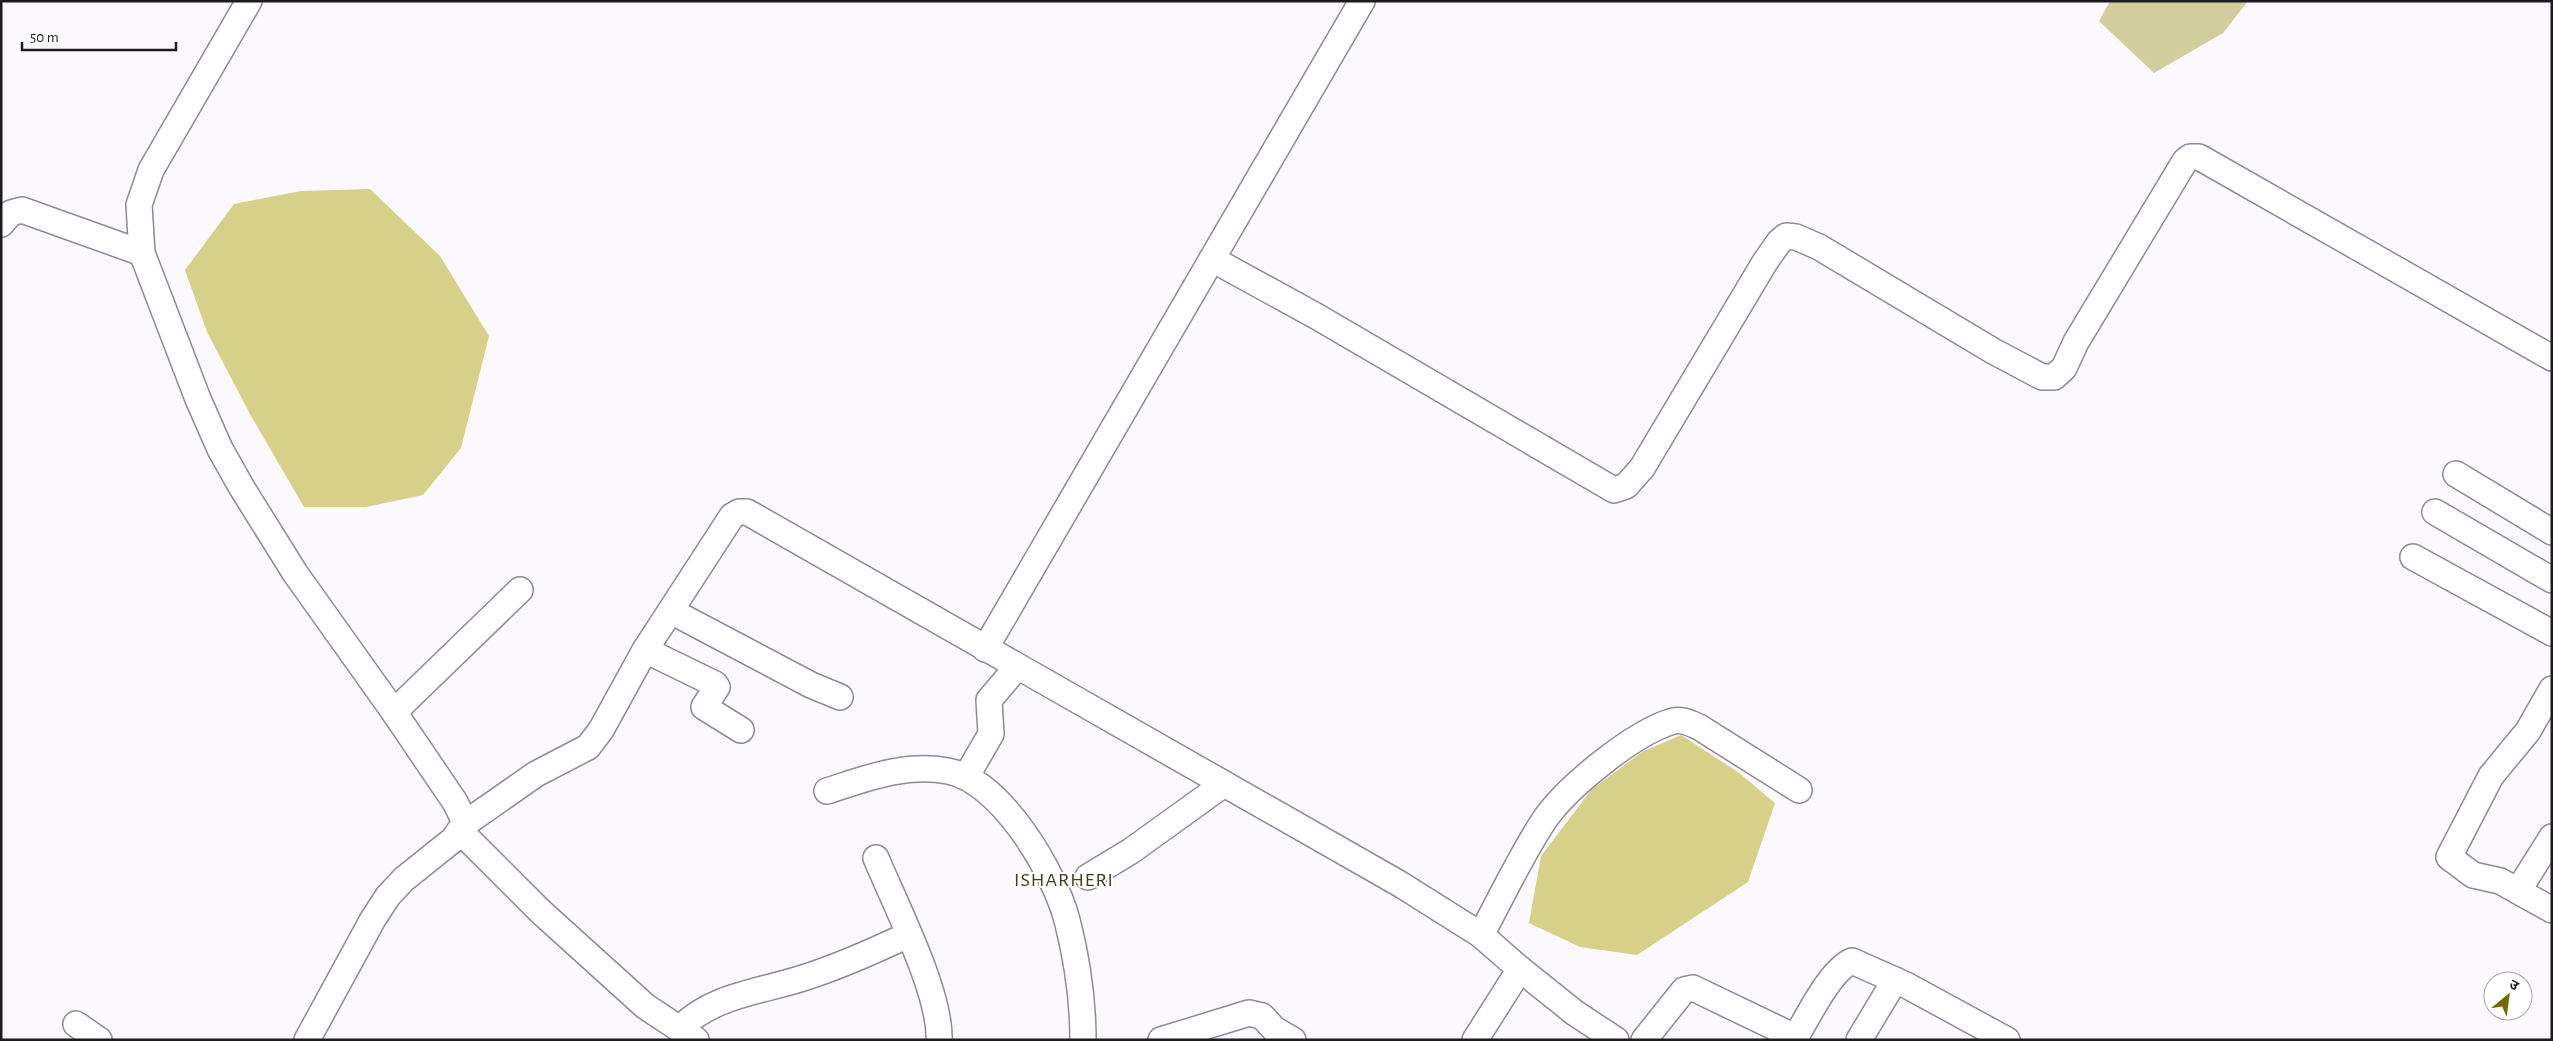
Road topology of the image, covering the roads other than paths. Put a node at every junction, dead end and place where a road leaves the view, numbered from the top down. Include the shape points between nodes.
1 (249, 1) edge
2 (1362, 1) edge
3 (1, 224) edge
4 (142, 254) junction
5 (1212, 259) junction
6 (2552, 358) edge
7 (2456, 474) dead end
8 (2435, 512) dead end
9 (2552, 532) edge
10 (2413, 557) dead end
11 (2552, 580) edge
12 (520, 590) dead end
13 (671, 610) junction
14 (2552, 633) edge
15 (985, 649) junction
16 (645, 650) junction
17 (1017, 667) junction
18 (2552, 689) edge
19 (840, 697) dead end
20 (394, 712) junction
21 (742, 730) dead end
22 (966, 777) junction
23 (1224, 784) junction
24 (1799, 790) dead end
25 (827, 791) dead end
26 (462, 828) junction
27 (2552, 837) edge
28 (876, 858) dead end
29 (1088, 877) dead end
30 (2518, 891) junction
31 (2552, 910) edge
32 (1482, 935) junction
33 (908, 936) junction
34 (1520, 969) junction
35 (1895, 980) junction
36 (76, 1024) dead end
37 (688, 1034) edge
38 (1794, 1039) edge
39 (99, 1040) edge
40 (307, 1040) edge
41 (939, 1040) edge
42 (1083, 1040) edge
43 (1160, 1040) edge
44 (1293, 1040) edge
45 (1475, 1040) edge
46 (1616, 1040) edge
47 (1644, 1040) edge
48 (1859, 1040) edge
49 (2008, 1040) edge

1 - 4 street via 152,170 139,206
2 - 5 street
3 - 4 street via 11,213 22,210
4 - 20 street via 220,449 295,573
5 - 6 street via 1614,490 1626,486 1642,468 1765,262 1786,236 1818,247 2042,377 2054,377 2064,368 2102,299 2190,157 2199,157
5 - 15 street
7 - 9 street
8 - 11 street
10 - 14 street
12 - 20 street
13 - 15 street via 732,516 747,512
13 - 16 street
13 - 19 street
15 - 17 street
16 - 21 street via 715,684 716,690 704,707
16 - 26 street via 601,730 588,747 536,774
17 - 22 street via 990,700 990,734
17 - 23 street
18 - 30 street via 2528,731 2491,776 2448,857 2473,875 2500,881
20 - 26 street via 455,802 463,818
22 - 25 street via 950,771 920,768 886,772
22 - 42 street via 984,787 1001,804 1027,836 1047,874 1066,918 1083,1006
23 - 29 street via 1131,851
23 - 32 street via 1400,884
24 - 32 street via 1699,727 1685,721 1671,721 1634,740 1586,776 1546,818
26 - 37 street via 540,911 645,1006
26 - 40 street via 454,839 388,896 372,919
27 - 30 street
28 - 33 street
30 - 31 street
32 - 34 street
33 - 37 street via 823,972 712,1005 689,1019
33 - 41 street via 932,998 940,1030
34 - 45 street
34 - 46 street
35 - 38 street via 1852,961 1843,965
35 - 48 street
35 - 49 street
36 - 39 street
38 - 47 street via 1693,988 1684,990
43 - 44 street via 1249,1013 1262,1016 1274,1029

